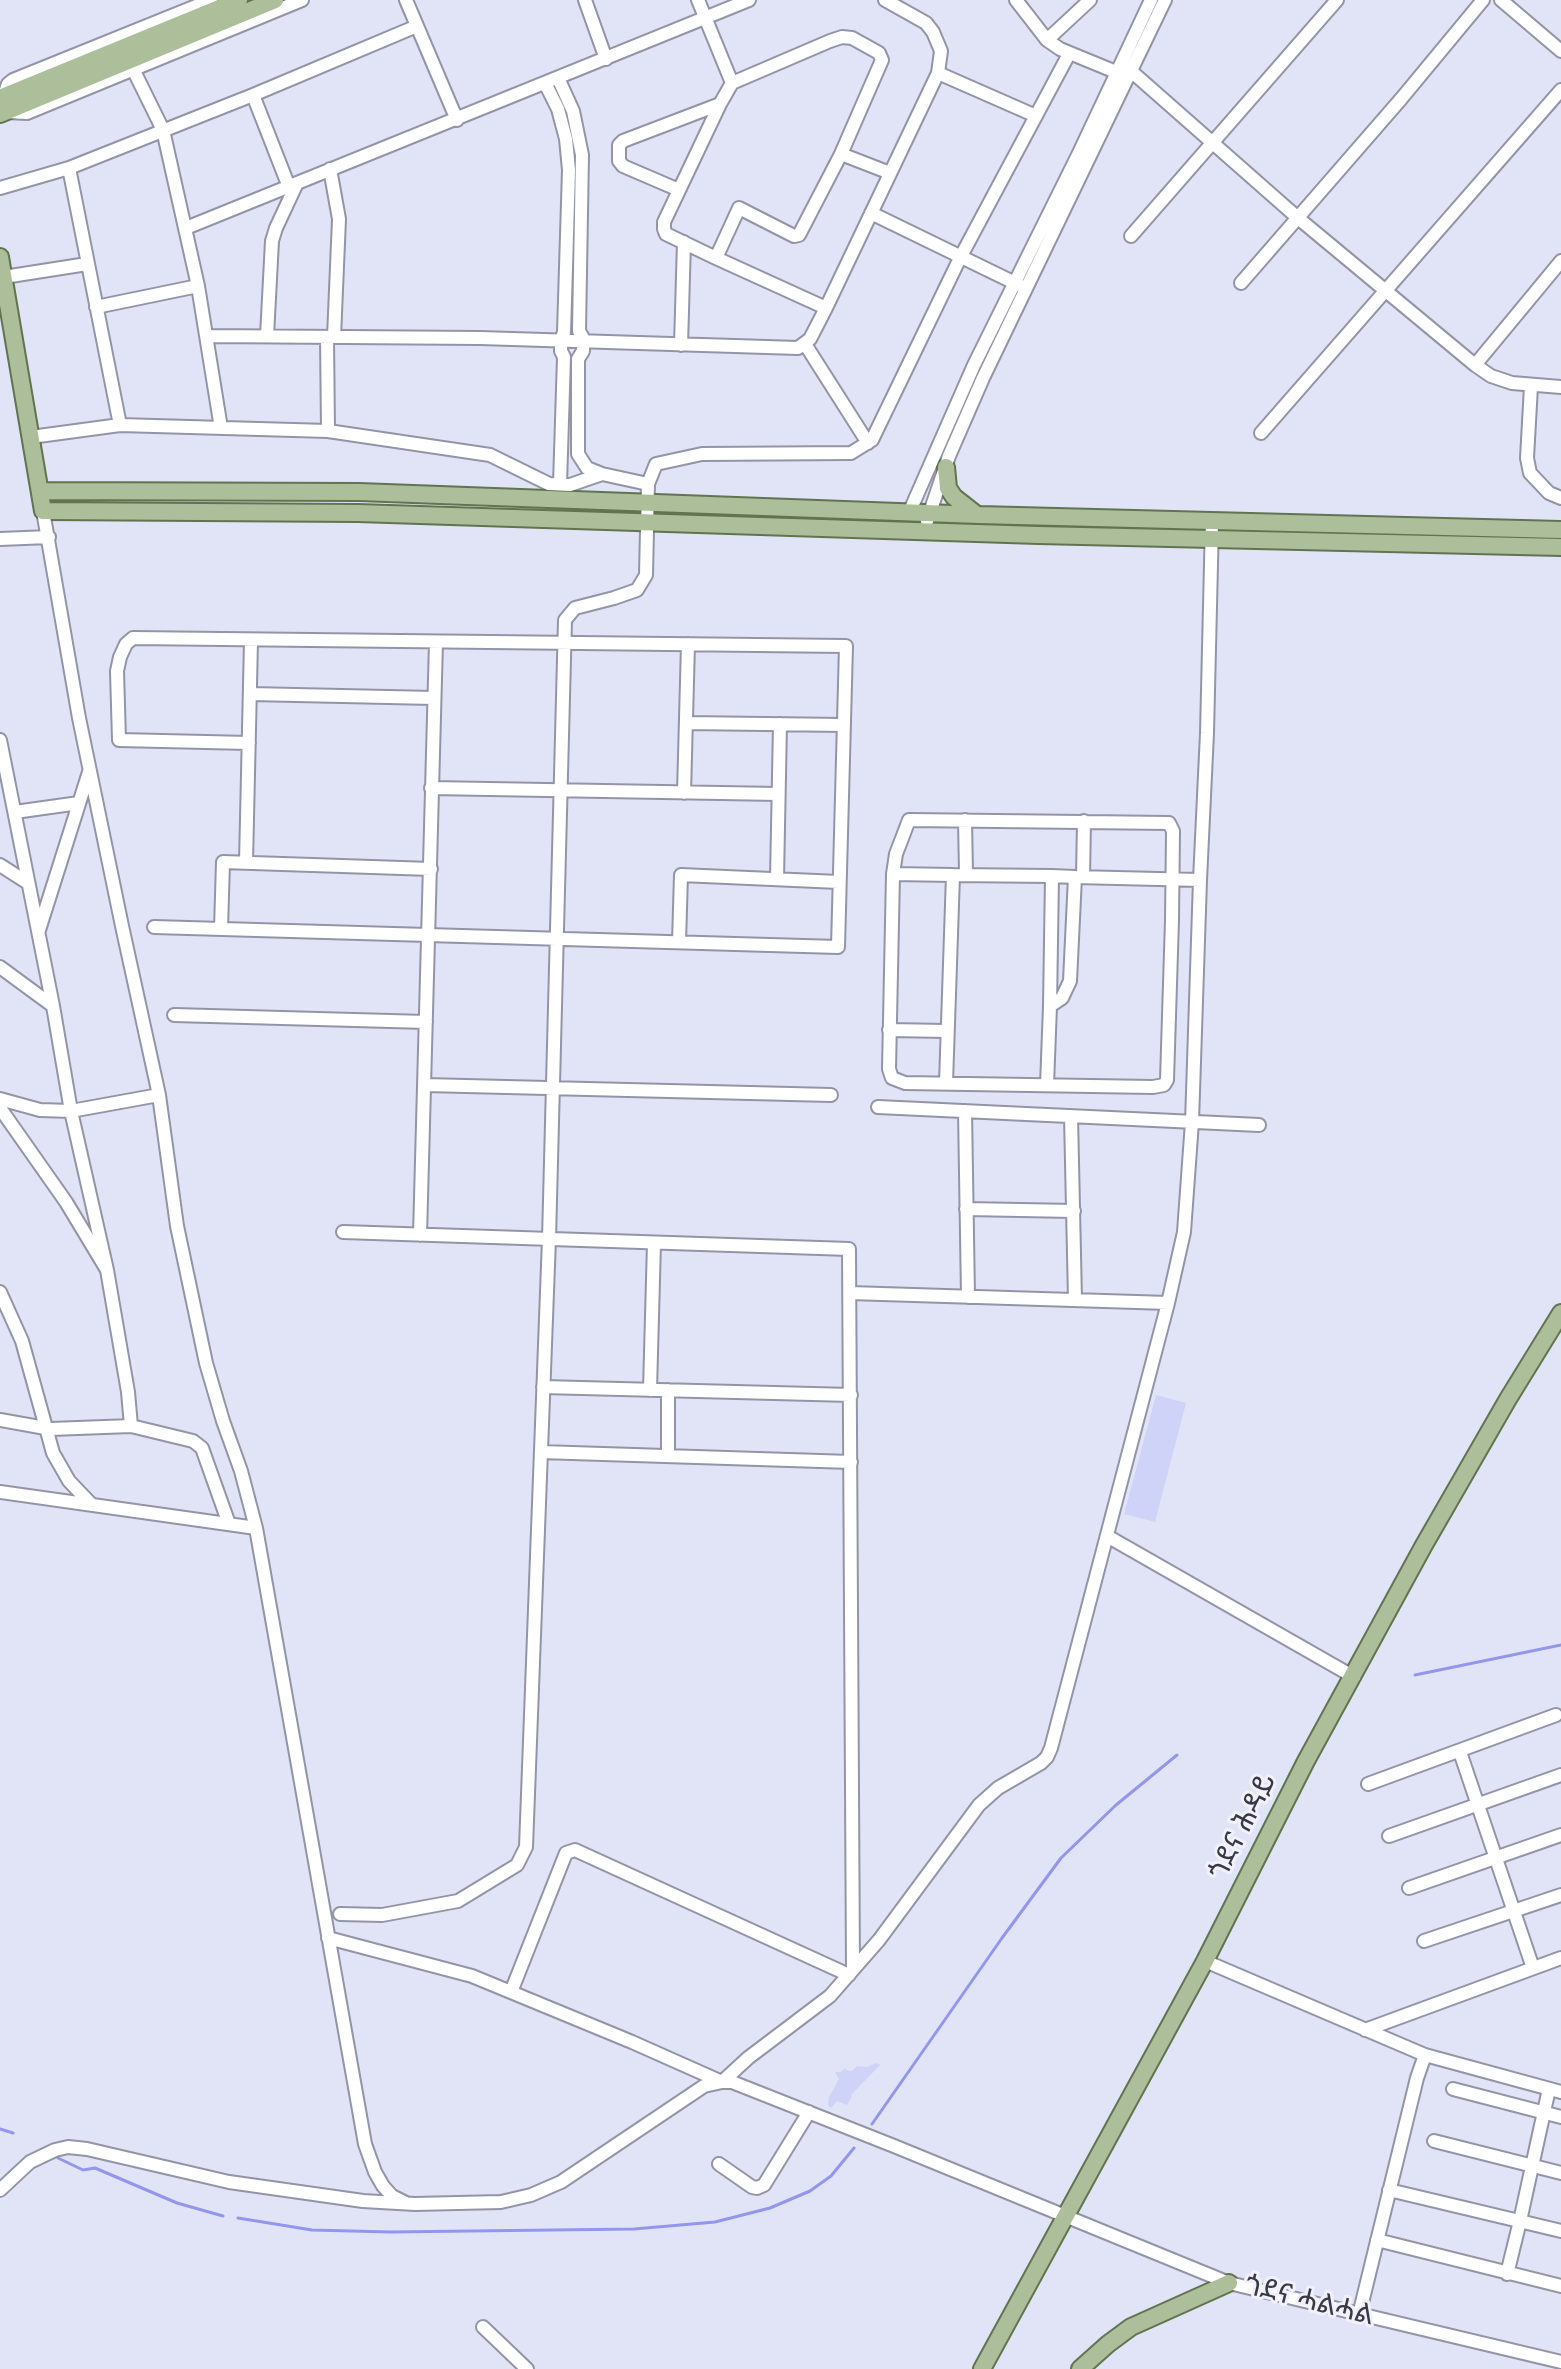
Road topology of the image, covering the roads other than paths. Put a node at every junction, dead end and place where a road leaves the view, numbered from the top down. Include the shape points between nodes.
1 (211, 0) edge
2 (239, 0) edge
3 (275, 0) edge
4 (302, 0) edge
5 (406, 0) edge
6 (585, 0) edge
7 (698, 0) edge
8 (749, 0) edge
9 (885, 0) edge
10 (1016, 0) edge
11 (1090, 0) edge
12 (1151, 0) edge
13 (1165, 0) edge
14 (1483, 0) edge
15 (1501, 0) edge
16 (1330, 2) edge
17 (705, 18) junction
18 (417, 26) junction
19 (1047, 40) junction
20 (1561, 51) edge
21 (1069, 54) junction
22 (606, 59) junction
23 (133, 69) junction
24 (1131, 71) junction
25 (1116, 72) junction
26 (938, 73) junction
27 (558, 78) junction
28 (545, 83) junction
29 (732, 83) junction
30 (1561, 90) edge
31 (253, 95) junction
32 (720, 104) junction
33 (2, 106) edge
34 (1036, 116) junction
35 (457, 120) junction
36 (163, 130) junction
37 (1210, 143) junction
38 (841, 154) junction
39 (69, 168) junction
40 (330, 169) junction
41 (890, 173) junction
42 (293, 185) junction
43 (0, 188) edge
44 (679, 190) junction
45 (871, 213) junction
46 (1298, 218) junction
47 (186, 228) junction
48 (1131, 236) dead end
49 (684, 242) junction
50 (0, 257) edge
51 (716, 258) junction
52 (960, 258) junction
53 (1561, 261) edge
54 (87, 264) junction
55 (4, 277) junction
56 (1241, 283) dead end
57 (198, 286) junction
58 (1020, 286) junction
59 (1387, 291) junction
60 (96, 307) junction
61 (826, 308) junction
62 (207, 336) junction
63 (267, 336) junction
64 (330, 337) junction
65 (561, 341) junction
66 (583, 342) junction
67 (805, 344) junction
68 (681, 345) junction
69 (1475, 365) junction
70 (1531, 386) junction
71 (1561, 387) edge
72 (120, 425) junction
73 (221, 428) junction
74 (328, 431) junction
75 (1261, 433) dead end
76 (31, 437) junction
77 (868, 443) junction
78 (946, 467) junction
79 (602, 474) junction
80 (560, 484) junction
81 (648, 484) junction
82 (40, 491) junction
83 (1561, 498) edge
84 (647, 504) junction
85 (43, 511) junction
86 (909, 513) junction
87 (930, 513) junction
88 (979, 515) junction
89 (647, 522) junction
90 (924, 530) junction
91 (1561, 530) edge
92 (1212, 531) junction
93 (49, 537) junction
94 (2, 541) edge
95 (1561, 547) edge
96 (251, 641) junction
97 (436, 642) junction
98 (565, 642) junction
99 (688, 644) junction
100 (250, 694) junction
101 (434, 698) junction
102 (686, 723) junction
103 (780, 724) junction
104 (844, 725) junction
105 (0, 740) edge
106 (249, 743) junction
107 (90, 769) junction
108 (4, 777) edge
109 (431, 788) junction
110 (560, 790) junction
111 (684, 793) junction
112 (778, 794) junction
113 (79, 803) junction
114 (15, 812) junction
115 (965, 820) junction
116 (1084, 821) junction
117 (246, 862) junction
118 (0, 865) edge
119 (431, 869) junction
120 (893, 874) junction
121 (959, 874) junction
122 (1052, 876) junction
123 (1079, 877) junction
124 (777, 879) junction
125 (1172, 880) junction
126 (1200, 880) junction
127 (839, 882) junction
128 (28, 883) junction
129 (154, 927) dead end
130 (221, 929) junction
131 (38, 932) junction
132 (429, 935) junction
133 (556, 939) junction
134 (679, 942) junction
135 (0, 967) edge
136 (53, 1006) junction
137 (1050, 1006) junction
138 (174, 1015) dead end
139 (426, 1022) junction
140 (889, 1030) junction
141 (947, 1031) junction
142 (946, 1083) junction
143 (425, 1085) junction
144 (1047, 1085) junction
145 (552, 1088) junction
146 (159, 1095) junction
147 (831, 1095) dead end
148 (0, 1099) edge
149 (878, 1107) dead end
150 (0, 1108) edge
151 (71, 1111) junction
152 (965, 1111) junction
153 (1071, 1116) junction
154 (1192, 1122) junction
155 (1259, 1125) dead end
156 (966, 1209) junction
157 (1074, 1211) junction
158 (343, 1232) dead end
159 (420, 1235) junction
160 (549, 1239) junction
161 (654, 1243) junction
162 (107, 1270) junction
163 (0, 1292) edge
164 (850, 1293) junction
165 (968, 1297) junction
166 (1075, 1300) junction
167 (1168, 1303) junction
168 (1561, 1313) edge
169 (543, 1387) junction
170 (650, 1390) junction
171 (668, 1390) junction
172 (851, 1395) junction
173 (0, 1420) edge
174 (131, 1426) junction
175 (45, 1428) junction
176 (541, 1452) junction
177 (668, 1455) junction
178 (851, 1462) junction
179 (0, 1492) edge
180 (91, 1504) junction
181 (229, 1524) junction
182 (256, 1528) junction
183 (1107, 1536) junction
184 (1354, 1677) junction
185 (1556, 1715) dead end
186 (1460, 1752) junction
187 (1561, 1775) edge
188 (1368, 1784) dead end
189 (1479, 1805) junction
190 (1561, 1835) edge
191 (1389, 1836) dead end
192 (1496, 1857) junction
193 (1409, 1888) dead end
194 (1561, 1895) edge
195 (1514, 1912) junction
196 (340, 1914) dead end
197 (328, 1938) junction
198 (1424, 1941) dead end
199 (1561, 1958) edge
200 (1205, 1961) junction
201 (1533, 1968) junction
202 (851, 1971) junction
203 (511, 1992) junction
204 (1365, 2030) junction
205 (1425, 2055) junction
206 (722, 2082) junction
207 (1453, 2089) dead end
208 (1555, 2090) edge
209 (809, 2112) junction
210 (1543, 2113) junction
211 (1561, 2117) edge
212 (1434, 2141) dead end
213 (719, 2164) dead end
214 (1532, 2166) junction
215 (1561, 2173) edge
216 (0, 2190) edge
217 (1389, 2190) junction
218 (406, 2203) junction
219 (1065, 2216) junction
220 (1520, 2221) junction
221 (1561, 2231) edge
222 (1377, 2240) junction
223 (1507, 2274) junction
224 (1229, 2283) junction
225 (1561, 2286) edge
226 (1359, 2315) junction
227 (483, 2327) dead end
228 (1561, 2362) edge
229 (527, 2369) edge
230 (982, 2369) edge
231 (1080, 2369) edge

1 - 33 street via 13,80
2 - 33 main road
3 - 33 main road
4 - 23 street
5 - 18 street
6 - 22 street
7 - 17 street
8 - 17 street
9 - 26 street via 933,32 941,51
10 - 19 street
11 - 19 street
12 - 25 street
13 - 24 street
14 - 46 street
15 - 20 street
16 - 37 street
17 - 22 street
17 - 29 street
18 - 31 street
18 - 35 street
19 - 21 street
21 - 25 street
21 - 34 street
22 - 27 street
23 - 33 street via 27,113
23 - 36 street
24 - 37 street
24 - 58 street
25 - 58 street
26 - 34 street
26 - 41 street
27 - 28 street
27 - 66 street via 573,111 582,155
28 - 35 street
28 - 65 street via 558,109 569,170
29 - 32 street
29 - 38 street via 842,37 879,53 882,60
30 - 59 street
31 - 36 street
31 - 42 street
32 - 44 street
32 - 44 street via 619,145 623,166
34 - 52 street
35 - 40 street
36 - 39 street
36 - 47 street
37 - 46 street
37 - 48 street
38 - 41 street
38 - 51 street via 799,235 739,208
39 - 43 street
39 - 54 street
40 - 42 street
40 - 64 street via 339,219
41 - 45 street
42 - 47 street
42 - 63 street via 272,241
44 - 49 street via 664,229
45 - 52 street
45 - 61 street
46 - 56 street
46 - 59 street
47 - 57 street
49 - 51 street
49 - 68 street
50 - 55 main road
51 - 61 street
52 - 58 street
52 - 77 street
53 - 69 street
54 - 55 street
54 - 60 street
55 - 76 main road
57 - 60 street
57 - 62 street
58 - 78 street
58 - 86 street via 974,365
59 - 69 street
59 - 75 street
60 - 72 street
61 - 67 street
62 - 63 street
62 - 73 street
63 - 64 street
64 - 65 street
64 - 74 street
65 - 66 street
65 - 80 street
66 - 68 street
66 - 79 street via 578,359 578,454 587,468
67 - 68 street
67 - 77 street
69 - 70 street via 1500,380
70 - 71 street
70 - 83 street via 1530,473
72 - 73 street
72 - 76 street
73 - 74 street
74 - 80 street via 490,455 549,484
76 - 82 main road
77 - 81 street via 851,453 702,454 656,464
78 - 87 street
78 - 88 main road via 954,497
79 - 80 street
79 - 81 street
81 - 84 street
82 - 84 main road via 359,492
82 - 85 main road
84 - 86 main road
84 - 89 street
85 - 89 main road
85 - 93 street
86 - 87 main road
87 - 88 main road
87 - 90 street
88 - 92 main road
89 - 90 main road
89 - 98 street via 646,575 637,590 575,608 565,620
90 - 92 main road
91 - 92 main road
92 - 95 main road
92 - 126 street
93 - 94 street
93 - 107 street
96 - 97 street
96 - 100 street
96 - 106 street via 133,638 121,652 117,671 119,740
97 - 98 street
97 - 101 street
98 - 99 street
98 - 110 street
99 - 102 street
99 - 104 street via 846,646
100 - 101 street
100 - 106 street
101 - 109 street
102 - 103 street
102 - 111 street
103 - 104 street
103 - 112 street
104 - 127 street
105 - 108 street
106 - 117 street
107 - 113 street
107 - 146 street
108 - 114 street
109 - 110 street
109 - 119 street
110 - 111 street
110 - 133 street
111 - 112 street
112 - 124 street
113 - 114 street
113 - 131 street
114 - 128 street
115 - 116 street
115 - 120 street via 909,820
115 - 121 street
116 - 123 street
116 - 125 street via 1169,823
117 - 119 street
117 - 130 street via 223,862
118 - 128 street
119 - 132 street
120 - 121 street
120 - 140 street
121 - 122 street
121 - 141 street
122 - 123 street
122 - 137 street
123 - 125 street
123 - 137 street via 1070,981 1062,998
124 - 127 street
124 - 134 street via 681,875
125 - 126 street
125 - 144 street via 1166,1083
126 - 154 street
127 - 134 street via 838,947
128 - 131 street
129 - 130 street
130 - 132 street
131 - 136 street
132 - 133 street
132 - 139 street
133 - 134 street
133 - 145 street
135 - 136 street
136 - 151 street
137 - 144 street
138 - 139 street
139 - 143 street
140 - 141 street
140 - 142 street via 892,1078
141 - 142 street
142 - 144 street
143 - 145 street
143 - 159 street
145 - 147 street
145 - 160 street
146 - 151 street
146 - 182 street via 177,1226 203,1347
148 - 151 street via 40,1110
149 - 152 street
150 - 162 street
151 - 162 street
152 - 153 street
152 - 156 street
153 - 154 street
153 - 157 street
154 - 155 street
154 - 167 street via 1184,1232
156 - 157 street
156 - 165 street
157 - 166 street
158 - 159 street
159 - 160 street
160 - 161 street
160 - 169 street
161 - 164 street via 849,1249
161 - 170 street
162 - 174 street
163 - 175 street via 22,1341
164 - 165 street
164 - 172 street
165 - 166 street
166 - 167 street
167 - 183 street
168 - 184 main road, ጎደና ሕዳይ
169 - 170 street
169 - 176 street
170 - 171 street
171 - 172 street
171 - 177 street
172 - 178 street
173 - 175 street
174 - 175 street
174 - 181 street via 189,1439 202,1448
175 - 180 street via 60,1468
176 - 177 street
176 - 196 street via 523,1857 458,1901 382,1915
177 - 178 street
178 - 202 street
179 - 180 street
180 - 181 street
181 - 182 street
182 - 197 street
183 - 184 street
183 - 202 street via 1047,1757 979,1805
184 - 200 main road, ጎደና ሕዳይ
185 - 186 street
186 - 188 street
186 - 189 street
187 - 189 street
189 - 191 street
189 - 192 street
190 - 192 street
192 - 193 street
192 - 195 street
194 - 195 street
195 - 198 street
195 - 201 street
197 - 203 street, ጎደና ሓልሓል via 472,1976
197 - 218 street via 365,2144 383,2186
199 - 201 street
200 - 204 street
200 - 219 main road, ጎደና ሕዳይ
201 - 204 street
202 - 203 street via 575,1850 566,1853
202 - 206 street via 830,1996
203 - 206 street, ጎደና ሓልሓል
204 - 205 street
205 - 208 street
205 - 217 street
206 - 209 street, ጎደና ሓልሓል
206 - 218 street via 704,2086 542,2191 501,2202
207 - 210 street
208 - 210 street
209 - 213 street via 764,2185 752,2187
209 - 219 street, ጎደና ሓልሓል
210 - 211 street
210 - 214 street
212 - 214 street
214 - 215 street
214 - 220 street
216 - 218 street via 30,2162 68,2147 235,2183
217 - 220 street
217 - 222 street
219 - 224 street, ጎደና ሓልሓል
219 - 230 main road, ጎደና ሕዳይ
220 - 221 street
220 - 223 street
222 - 223 street
222 - 226 street
223 - 225 street
224 - 226 street, ጎደና ሓልሓል
224 - 231 main road via 1131,2327
226 - 228 street, ጎደና ሓልሓል
227 - 229 street

